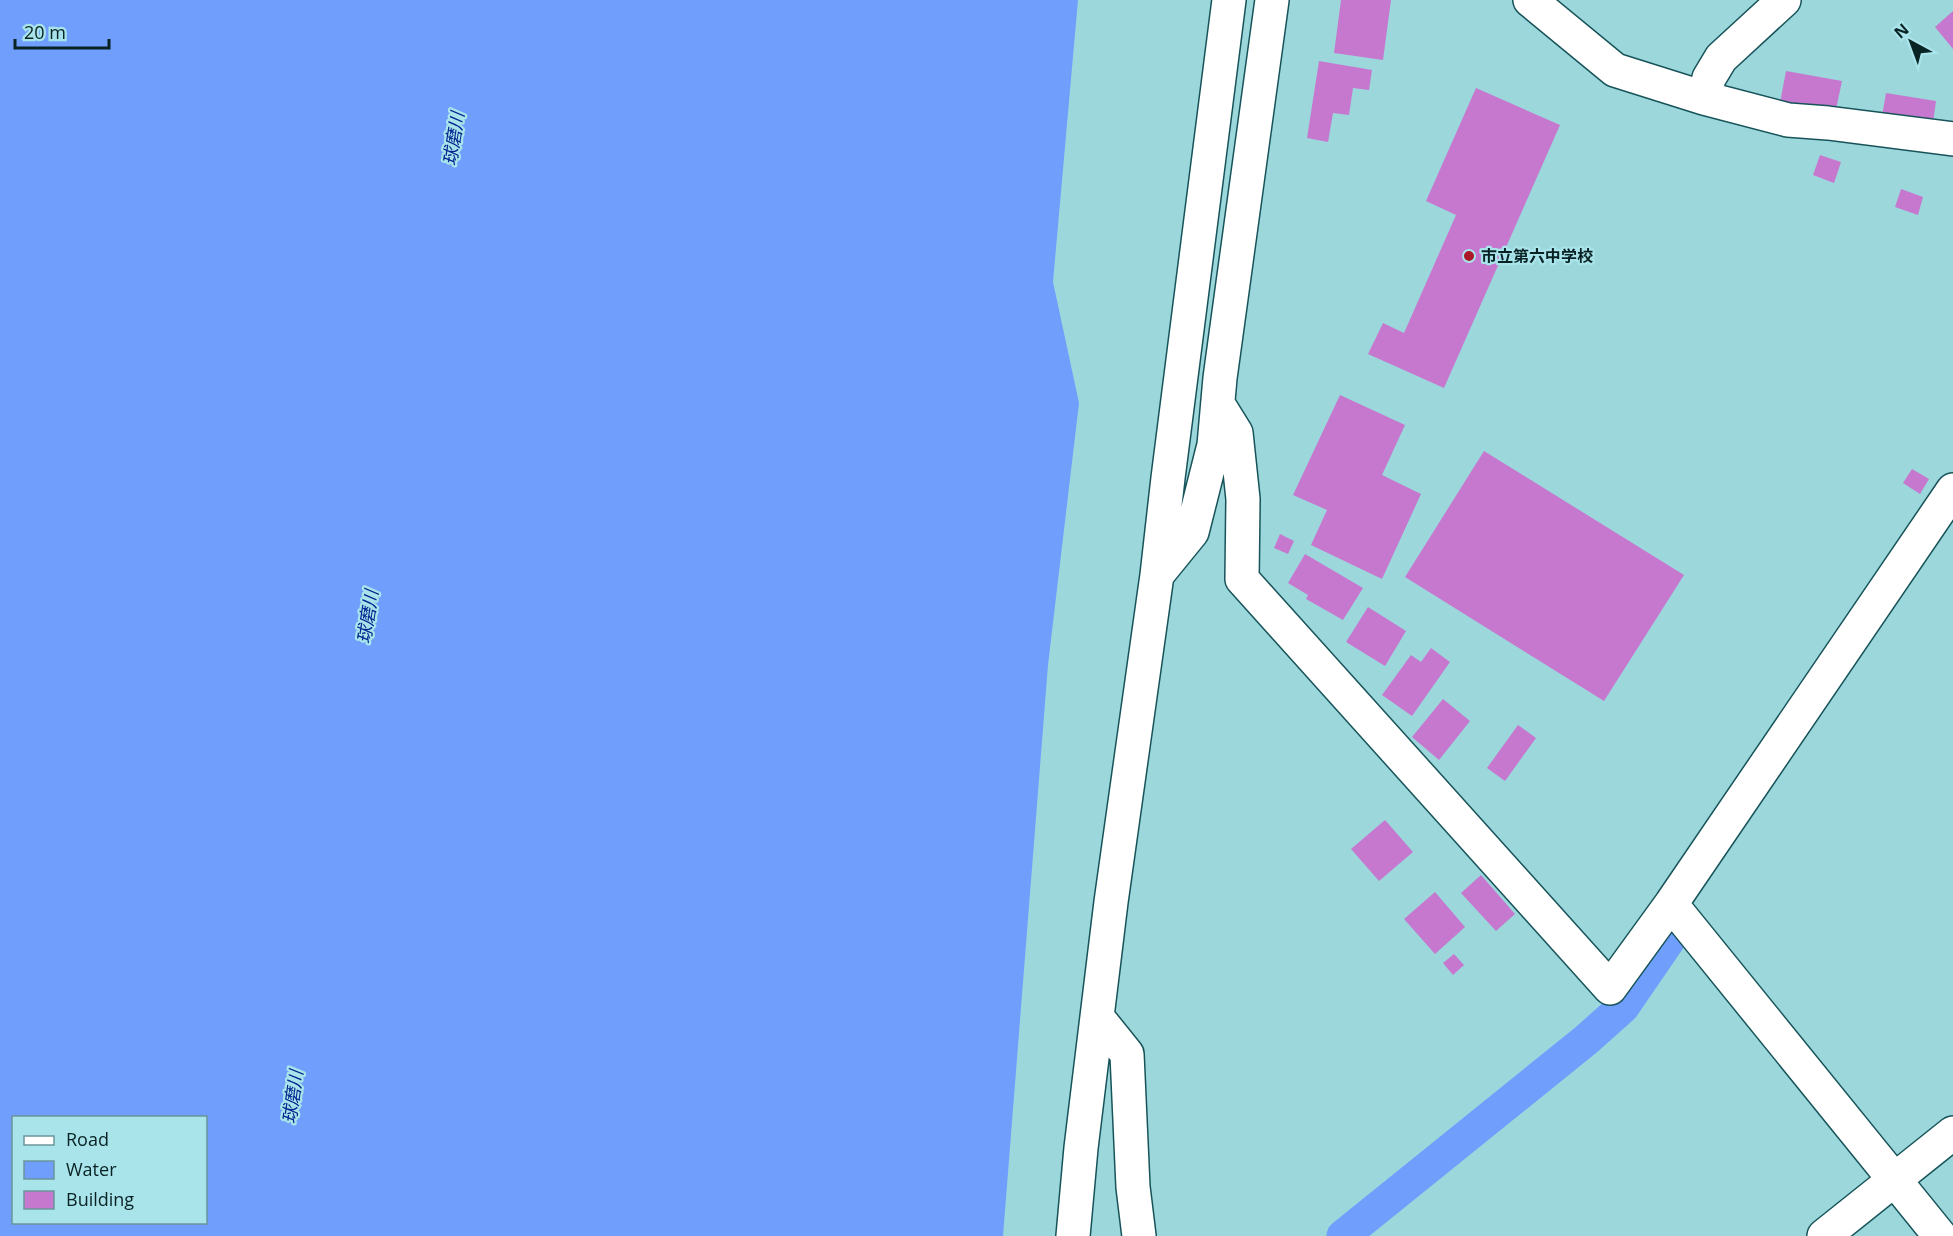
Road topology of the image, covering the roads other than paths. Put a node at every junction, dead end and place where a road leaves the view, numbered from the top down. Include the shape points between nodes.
1 (1229, 0) edge
2 (1272, 0) edge
3 (1530, 0) edge
4 (1784, 0) edge
5 (1704, 98) junction
6 (1953, 139) edge
7 (1218, 404) junction
8 (1953, 490) edge
9 (1157, 575) junction
10 (1671, 903) junction
11 (1098, 1018) junction
12 (1953, 1133) edge
13 (1894, 1179) junction
14 (1073, 1236) edge
15 (1139, 1236) edge
16 (1824, 1236) edge
17 (1940, 1236) edge

1 - 9 street
2 - 7 street
3 - 5 street via 1614,70
4 - 5 street via 1721,58 1709,78
5 - 6 street via 1788,120
7 - 9 street via 1214,446 1192,532
7 - 10 street via 1236,433 1243,499 1242,579 1610,988
8 - 10 street
9 - 11 street
10 - 13 street
11 - 14 street
11 - 15 street via 1127,1054
12 - 13 street
13 - 16 street
13 - 17 street

